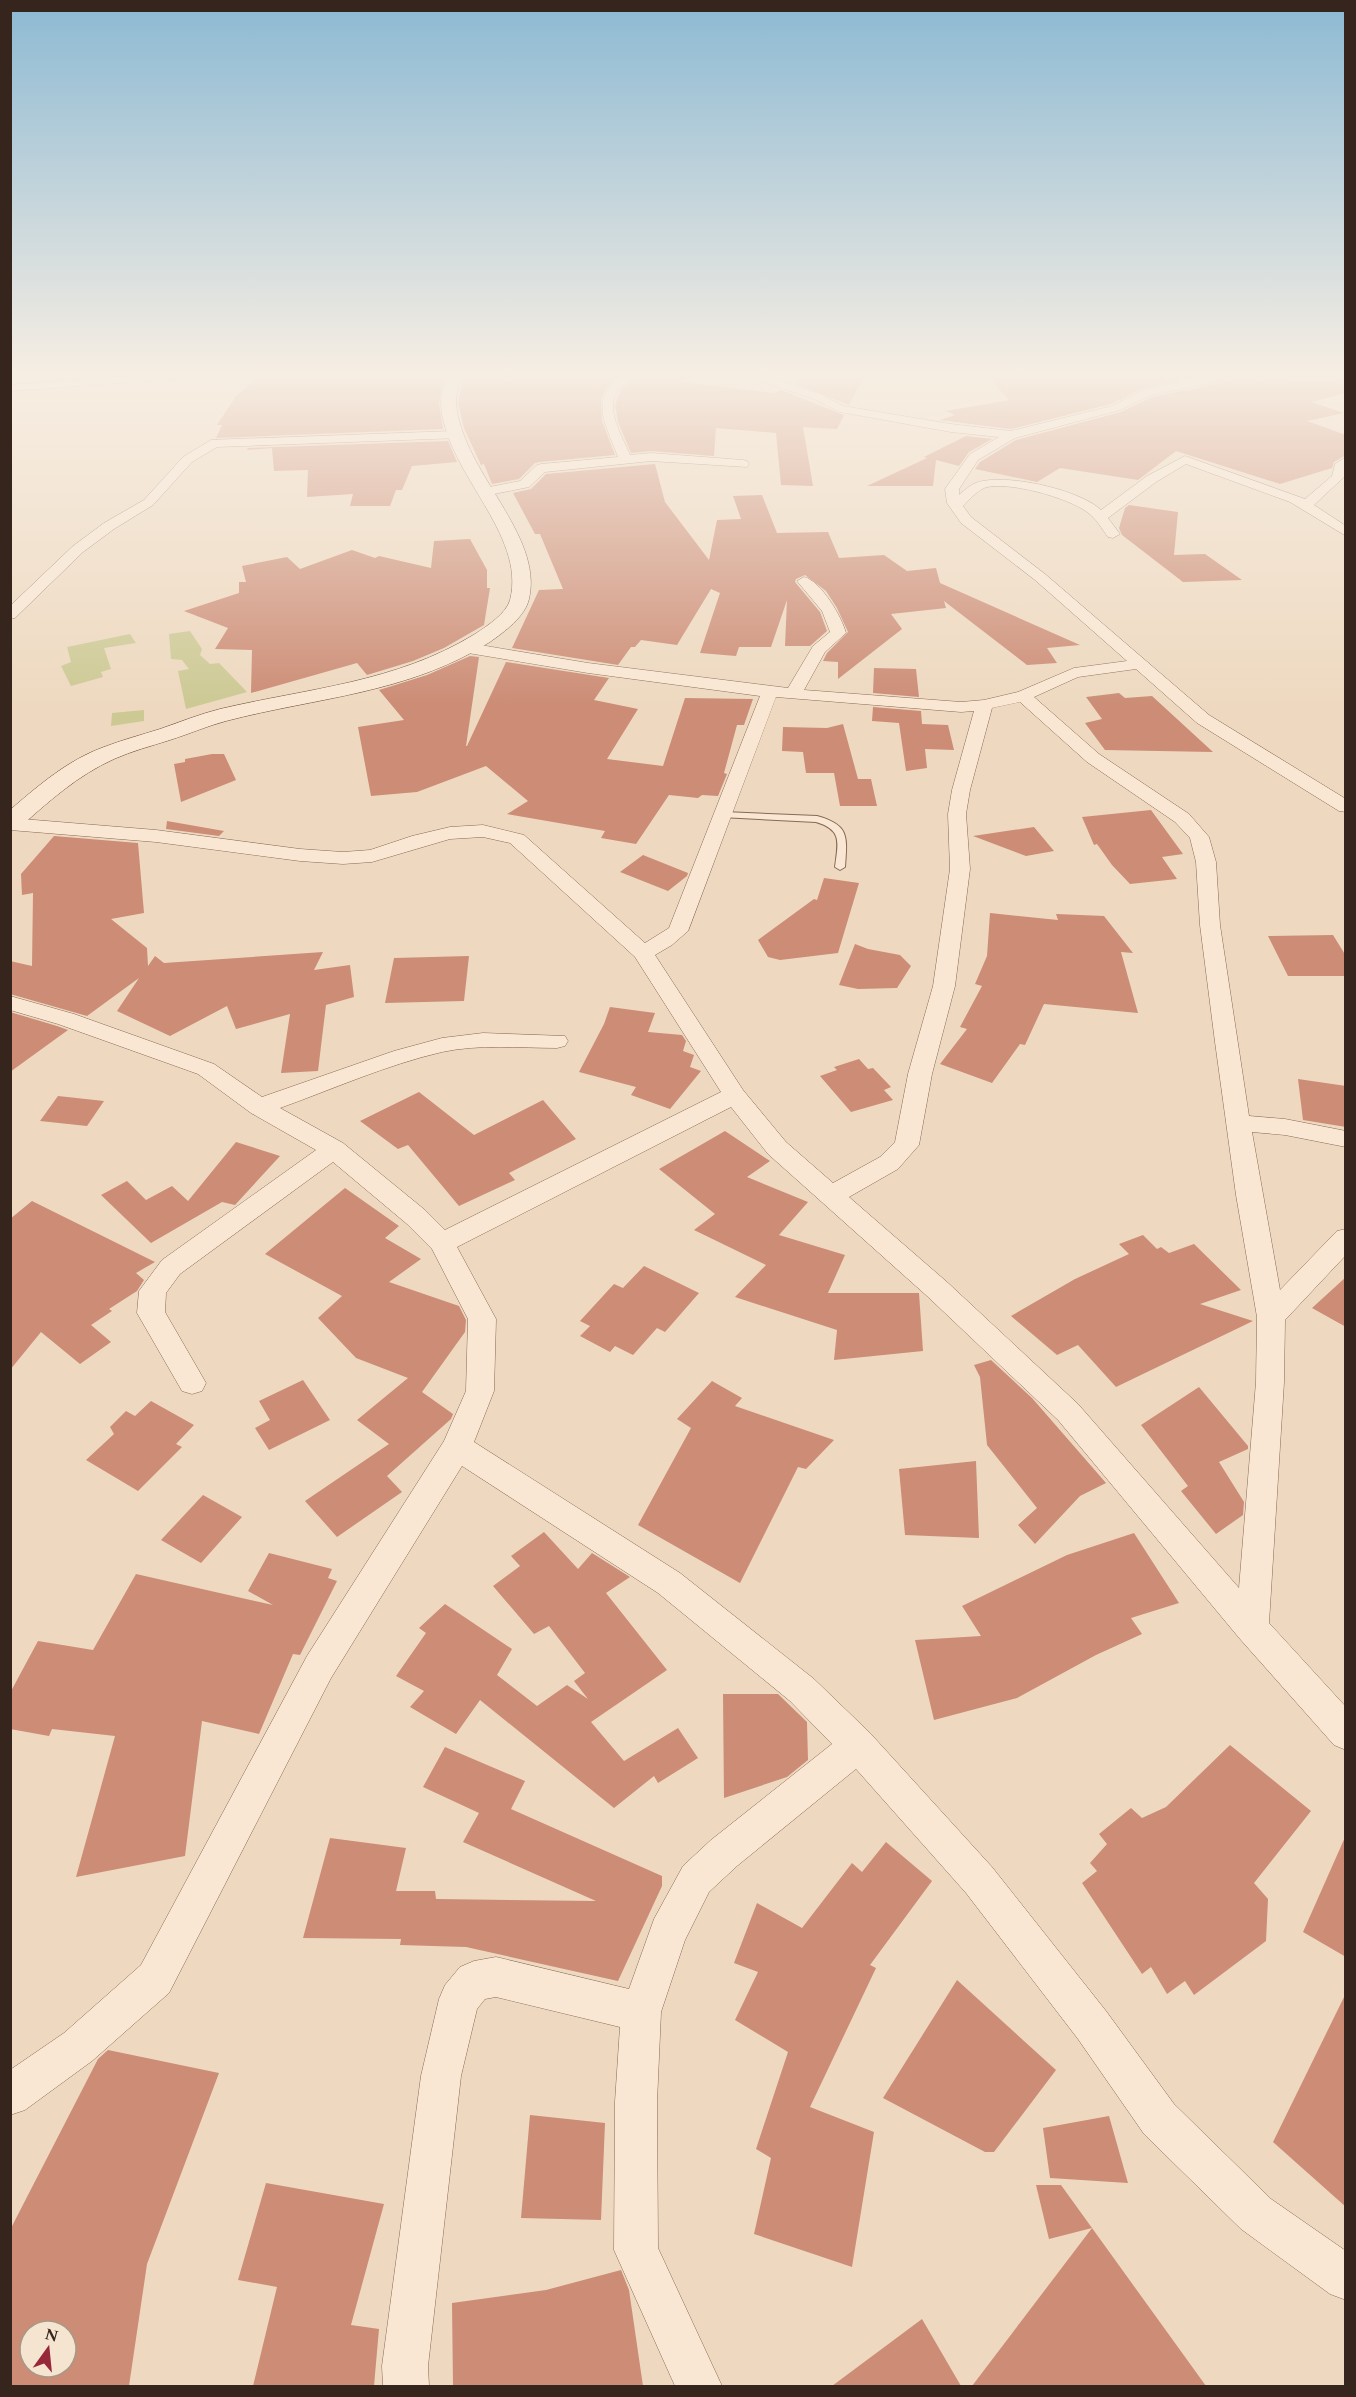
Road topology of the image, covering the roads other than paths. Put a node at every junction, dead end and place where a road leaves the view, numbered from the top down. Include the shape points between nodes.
1 (165, 484) edge
2 (480, 484) edge
3 (524, 484) edge
4 (956, 484) edge
5 (1143, 484) edge
6 (1254, 484) edge
7 (1330, 484) edge
8 (484, 492) junction
9 (956, 506) junction
10 (1305, 506) junction
11 (1101, 517) junction
12 (1346, 532) edge
13 (1113, 534) dead end
14 (804, 581) dead end
15 (10, 615) edge
16 (468, 648) junction
17 (1139, 664) junction
18 (770, 692) junction
19 (794, 693) junction
20 (1023, 696) junction
21 (984, 705) junction
22 (1346, 807) edge
23 (723, 815) junction
24 (10, 823) edge
25 (840, 867) dead end
26 (643, 953) junction
27 (10, 1004) edge
28 (557, 1041) dead end
29 (735, 1095) junction
30 (259, 1107) junction
31 (1239, 1123) junction
32 (1346, 1139) edge
33 (334, 1149) junction
34 (833, 1195) junction
35 (1346, 1238) edge
36 (442, 1243) junction
37 (1271, 1317) junction
38 (192, 1383) dead end
39 (457, 1447) junction
40 (1252, 1628) junction
41 (1346, 1733) edge
42 (858, 1745) junction
43 (641, 2012) junction
44 (10, 2096) edge
45 (1346, 2278) edge
46 (405, 2386) edge
47 (699, 2386) edge

1 - 15 street via 152,499 102,530 38,585
2 - 8 main road
3 - 8 street
4 - 9 street via 952,489
5 - 11 street
6 - 10 street via 1295,498
7 - 10 street
8 - 16 main road via 517,552 524,579 519,600 506,620
9 - 11 street via 978,487 998,484 1076,499
9 - 17 street via 966,520 1040,577
10 - 12 street
11 - 13 street
14 - 19 street via 828,610 838,633 819,649
16 - 18 street
16 - 24 main road via 431,666 380,683 219,716 106,754 74,771
17 - 20 street via 1074,673
17 - 22 street via 1203,719
18 - 19 street
18 - 23 street
19 - 21 street via 961,707
20 - 21 street
20 - 31 street via 1094,758 1182,818 1199,837 1206,862 1210,925
21 - 34 street via 957,814 960,869 944,986 920,1074 907,1145 889,1163
23 - 25 lane via 831,823 840,829 842,837
23 - 26 street via 678,931
24 - 26 street via 343,858 372,856 450,833 483,831 505,835 529,849
26 - 29 street
27 - 30 street via 66,1019 206,1069
28 - 30 street via 483,1040 442,1045
29 - 34 street via 777,1148
29 - 36 street
30 - 33 street
31 - 32 street
31 - 37 street
33 - 36 street
33 - 38 street via 171,1268 153,1291 151,1313
34 - 40 street via 1068,1412
35 - 37 street
36 - 39 street via 482,1319 480,1391
37 - 40 street
39 - 42 street via 669,1583 802,1690
39 - 44 street via 319,1667 156,1979 78,2047
40 - 41 street
42 - 43 street via 696,1879 668,1934
42 - 45 street via 979,1880 1092,2025 1159,2120 1256,2214
43 - 46 street via 496,1977 474,1981 459,1999 441,2076
43 - 47 street via 636,2102 636,2250

